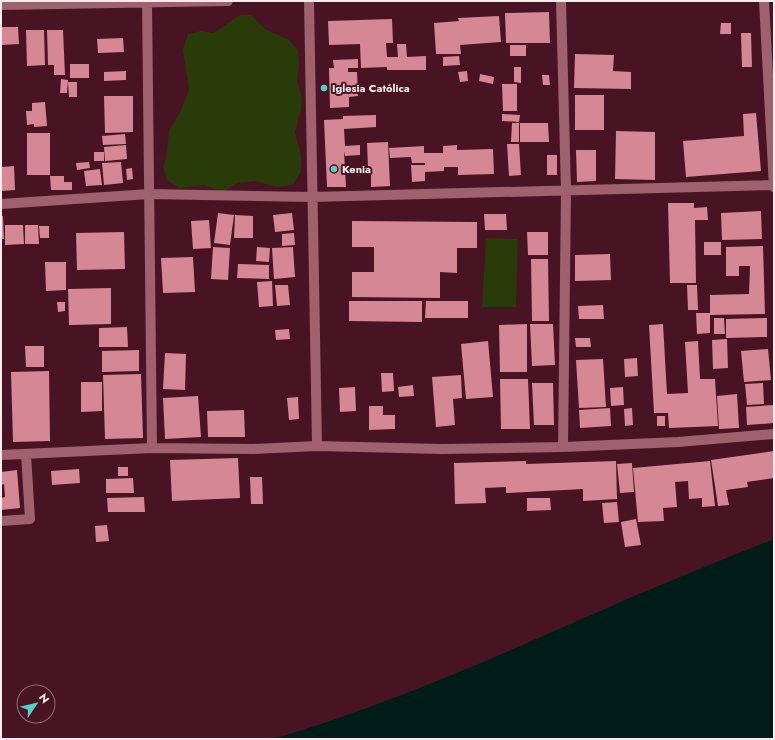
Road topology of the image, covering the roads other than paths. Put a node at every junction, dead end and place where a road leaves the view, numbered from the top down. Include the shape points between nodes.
1 (228, 1) edge
2 (309, 1) edge
3 (561, 1) edge
4 (764, 1) edge
5 (147, 2) edge
6 (1, 5) edge
7 (774, 186) edge
8 (566, 191) junction
9 (149, 194) junction
10 (312, 197) junction
11 (1, 204) edge
12 (774, 434) edge
13 (316, 446) junction
14 (563, 447) junction
15 (152, 448) junction
16 (26, 454) junction
17 (1, 455) edge
18 (1, 521) edge

1 - 5 street
2 - 10 street
3 - 8 street
4 - 7 street
5 - 6 street
5 - 9 street
7 - 8 street
8 - 10 street
8 - 14 street
9 - 10 street
9 - 11 street
9 - 15 street
10 - 13 street
12 - 14 street via 678,442
13 - 14 street via 442,449
13 - 15 street via 253,449
15 - 16 street
16 - 17 street
16 - 18 street via 30,519

